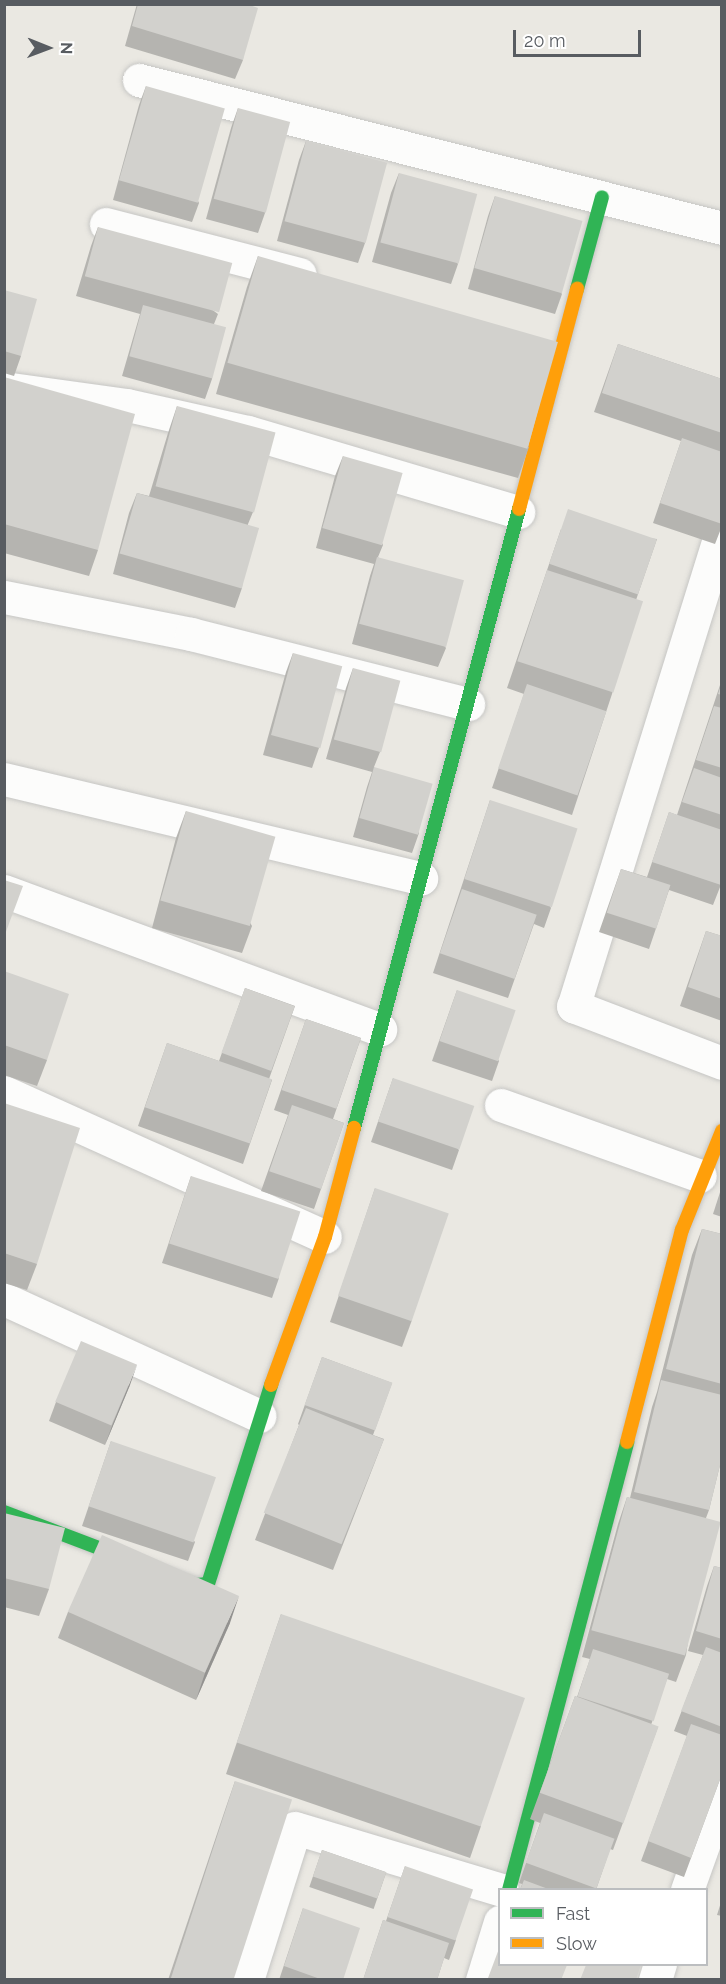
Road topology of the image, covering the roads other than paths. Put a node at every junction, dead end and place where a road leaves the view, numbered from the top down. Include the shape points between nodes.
1 (139, 80) dead end
2 (602, 197) junction
3 (106, 224) dead end
4 (722, 228) edge
5 (335, 283) edge
6 (529, 333) edge
7 (563, 342) junction
8 (4, 388) edge
9 (518, 512) junction
10 (722, 529) edge
11 (4, 597) edge
12 (468, 704) junction
13 (4, 779) edge
14 (421, 878) junction
15 (4, 891) edge
16 (380, 1029) junction
17 (722, 1063) edge
18 (4, 1092) edge
19 (501, 1105) dead end
20 (722, 1131) edge
21 (700, 1176) junction
22 (681, 1230) junction
23 (325, 1237) junction
24 (711, 1241) edge
25 (4, 1299) edge
26 (260, 1416) junction
27 (4, 1512) edge
28 (722, 1792) edge
29 (510, 1888) edge
30 (688, 1888) edge
31 (498, 1889) edge
32 (498, 1928) edge
33 (247, 1980) edge
34 (482, 1980) edge

1 - 2 street
2 - 4 street
2 - 7 street
3 - 5 street
6 - 7 street
7 - 9 street
8 - 9 street via 127,405 248,432
9 - 12 street
10 - 17 street via 573,1006
11 - 12 street via 191,634
12 - 14 street
13 - 14 street
14 - 16 street
15 - 16 street
16 - 23 street
18 - 23 street
19 - 21 street
20 - 21 street
21 - 22 street
22 - 24 street
22 - 29 street
23 - 26 street
25 - 26 street
26 - 27 street via 208,1584 196,1584
28 - 30 street
31 - 33 street via 295,1828
32 - 34 street

